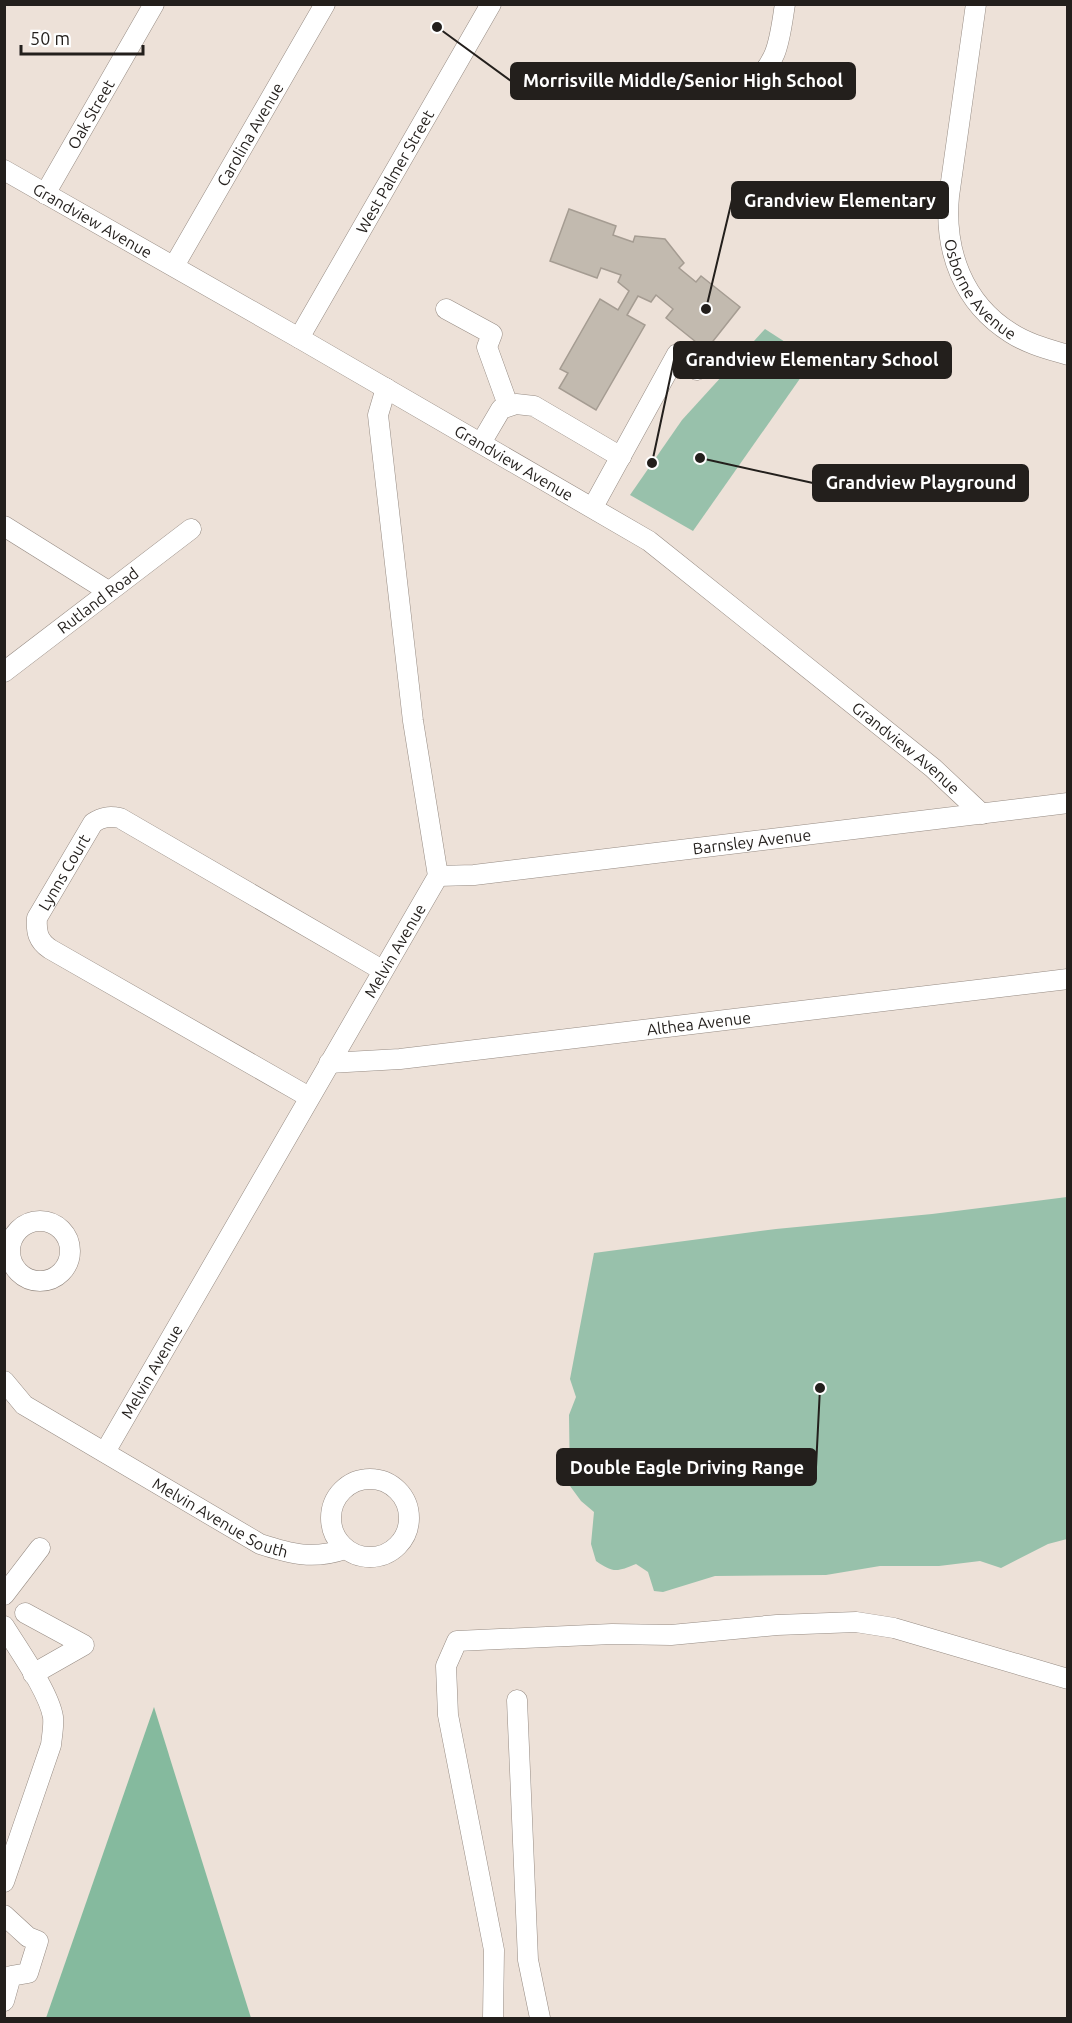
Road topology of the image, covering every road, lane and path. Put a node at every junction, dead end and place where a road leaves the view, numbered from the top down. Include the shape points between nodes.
1 (154, 4) edge
2 (325, 4) edge
3 (491, 4) edge
4 (785, 4) edge
5 (976, 4) edge
6 (749, 87) dead end
7 (4, 170) edge
8 (45, 194) junction
9 (174, 266) junction
10 (446, 309) dead end
11 (299, 338) junction
12 (1068, 355) edge
13 (696, 370) dead end
14 (386, 388) junction
15 (508, 405) junction
16 (481, 443) junction
17 (621, 457) junction
18 (593, 507) junction
19 (4, 526) edge
20 (190, 529) dead end
21 (108, 591) junction
22 (4, 672) edge
23 (1068, 803) edge
24 (982, 814) junction
25 (438, 876) junction
26 (382, 970) junction
27 (1068, 979) edge
28 (329, 1063) junction
29 (309, 1097) junction
30 (4, 1381) edge
31 (105, 1452) junction
32 (40, 1548) dead end
33 (345, 1548) junction
34 (4, 1595) edge
35 (25, 1613) dead end
36 (4, 1626) edge
37 (33, 1674) junction
38 (1068, 1679) edge
39 (517, 1700) dead end
40 (4, 1882) edge
41 (4, 1915) edge
42 (4, 2001) edge
43 (493, 2019) edge
44 (540, 2019) edge

1 - 8 street, Oak Street
2 - 9 street, Carolina Avenue
3 - 11 street, West Palmer Street
4 - 6 street via 779,45 766,73
5 - 12 street, Osborne Avenue via 947,215 952,254 967,289 993,321 1032,344
7 - 8 street, Grandview Avenue
8 - 9 street, Grandview Avenue
9 - 11 street, Grandview Avenue
10 - 15 street via 492,334 486,347
11 - 14 street, Grandview Avenue
13 - 17 street via 677,354
14 - 16 street, Grandview Avenue
14 - 25 street via 378,415 384,472 413,721
15 - 16 street via 501,408
15 - 17 street via 534,406
16 - 18 street, Grandview Avenue
17 - 18 street
18 - 24 street, Grandview Avenue via 683,567 933,768
19 - 21 street
20 - 21 street, Rutland Road
21 - 22 street, Rutland Road
23 - 24 street, Barnsley Avenue
24 - 25 street, Barnsley Avenue via 474,875
25 - 26 street, Melvin Avenue
26 - 28 street, Melvin Avenue
26 - 29 street, Lynns Court via 111,816 93,823 37,918 36,928 45,945
27 - 28 street, Althea Avenue via 400,1059
28 - 29 street, Melvin Avenue
29 - 31 street, Melvin Avenue
30 - 31 street, Melvin Avenue South via 24,1405
31 - 33 street, Melvin Avenue South via 260,1544 313,1556
32 - 34 street
33 - 33 street via 332,1530 330,1516 339,1493 362,1479 376,1479 403,1496 409,1522 398,1546 375,1558 361,1557
35 - 37 street via 84,1646
36 - 37 street
37 - 40 street via 48,1701 54,1729
38 - 43 street via 894,1628 856,1622 671,1635 457,1641 446,1666 448,1715 494,1950
39 - 44 street via 528,1960
41 - 42 street via 38,1941 28,1973 11,1976

